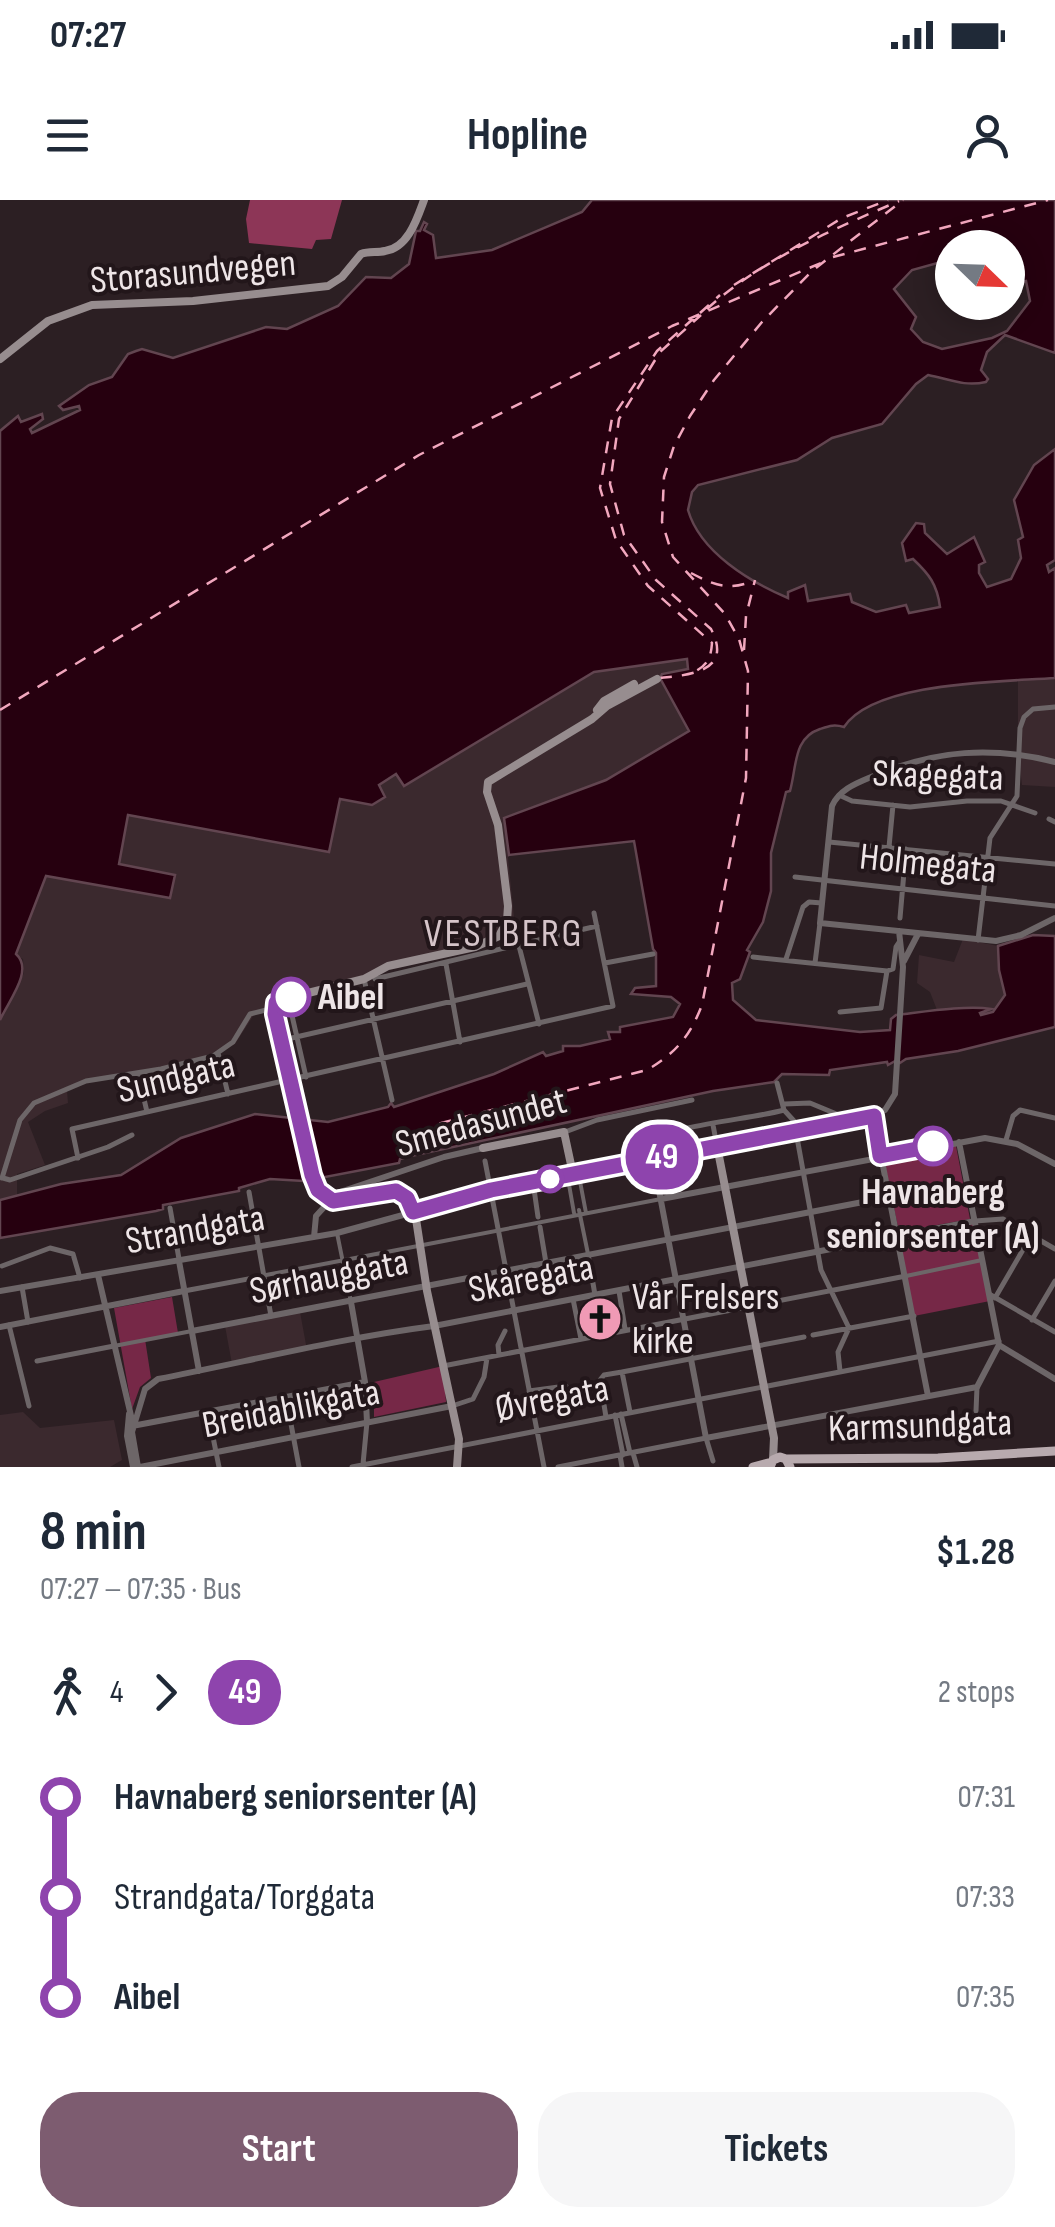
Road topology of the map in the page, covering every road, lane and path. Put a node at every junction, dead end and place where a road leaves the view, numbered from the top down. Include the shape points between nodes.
1 (424, 200) edge
2 (0, 359) edge
3 (659, 678) dead end
4 (1055, 707) edge
5 (1018, 753) junction
6 (1055, 762) edge
7 (838, 795) junction
8 (1012, 804) junction
9 (893, 805) junction
10 (1036, 813) dead end
11 (828, 842) junction
12 (888, 847) junction
13 (906, 849) junction
14 (987, 856) junction
15 (1055, 864) edge
16 (795, 878) dead end
17 (824, 881) junction
18 (902, 889) junction
19 (982, 898) junction
20 (822, 903) junction
21 (1055, 906) edge
22 (594, 913) dead end
23 (900, 918) dead end
24 (1055, 918) edge
25 (820, 923) junction
26 (597, 926) junction
27 (502, 931) junction
28 (898, 931) junction
29 (918, 934) junction
30 (978, 940) junction
31 (900, 941) junction
32 (519, 946) junction
33 (653, 954) dead end
34 (753, 957) dead end
35 (786, 958) junction
36 (604, 963) junction
37 (814, 963) junction
38 (446, 964) junction
39 (903, 968) junction
40 (886, 971) junction
41 (364, 979) junction
42 (375, 979) dead end
43 (528, 984) junction
44 (288, 998) junction
45 (450, 1002) junction
46 (275, 1011) junction
47 (840, 1012) dead end
48 (373, 1019) junction
49 (538, 1024) junction
50 (296, 1036) junction
51 (284, 1040) dead end
52 (460, 1042) junction
53 (218, 1053) junction
54 (382, 1059) junction
55 (138, 1074) junction
56 (306, 1077) junction
57 (777, 1083) dead end
58 (228, 1094) junction
59 (392, 1100) dead end
60 (692, 1100) dead end
61 (784, 1107) junction
62 (147, 1112) junction
63 (874, 1116) junction
64 (1055, 1118) edge
65 (851, 1120) junction
66 (713, 1124) junction
67 (795, 1130) junction
68 (564, 1132) junction
69 (132, 1135) dead end
70 (1006, 1140) junction
71 (959, 1142) junction
72 (717, 1146) junction
73 (483, 1148) joint
74 (880, 1156) junction
75 (78, 1158) junction
76 (653, 1159) junction
77 (485, 1161) dead end
78 (1055, 1164) edge
79 (802, 1171) junction
80 (573, 1176) junction
81 (1, 1178) edge
82 (533, 1182) junction
83 (725, 1186) junction
84 (491, 1190) junction
85 (249, 1192) dead end
86 (889, 1196) junction
87 (661, 1199) junction
88 (170, 1208) dead end
89 (412, 1209) junction
90 (809, 1212) junction
91 (580, 1213) junction
92 (539, 1222) junction
93 (975, 1222) junction
94 (732, 1226) junction
95 (498, 1230) junction
96 (337, 1233) junction
97 (1032, 1235) junction
98 (897, 1236) junction
99 (314, 1237) junction
100 (668, 1239) junction
101 (259, 1247) junction
102 (1055, 1249) edge
103 (817, 1251) junction
104 (588, 1254) junction
105 (342, 1260) junction
106 (982, 1260) junction
107 (179, 1261) junction
108 (546, 1263) junction
109 (2, 1266) edge
110 (740, 1266) junction
111 (506, 1271) junction
112 (98, 1275) junction
113 (264, 1276) junction
114 (906, 1276) junction
115 (80, 1278) junction
116 (676, 1279) junction
117 (1055, 1281) edge
118 (426, 1286) junction
119 (22, 1288) junction
120 (832, 1289) junction
121 (0, 1291) edge
122 (184, 1291) junction
123 (619, 1291) junction
124 (595, 1295) junction
125 (992, 1296) junction
126 (573, 1299) junction
127 (351, 1302) junction
128 (748, 1306) junction
129 (105, 1307) junction
130 (514, 1311) junction
131 (271, 1316) junction
132 (914, 1316) junction
133 (684, 1319) junction
134 (1032, 1320) junction
135 (28, 1322) junction
136 (4, 1326) edge
137 (434, 1326) junction
138 (849, 1328) junction
139 (625, 1329) junction
140 (192, 1331) junction
141 (505, 1331) dead end
142 (1055, 1332) edge
143 (814, 1335) dead end
144 (357, 1336) junction
145 (804, 1337) dead end
146 (581, 1339) junction
147 (999, 1343) junction
148 (114, 1346) junction
149 (756, 1346) junction
150 (521, 1351) junction
151 (499, 1355) junction
152 (920, 1356) junction
153 (487, 1358) junction
154 (691, 1359) junction
155 (37, 1361) dead end
156 (444, 1366) junction
157 (199, 1371) junction
158 (840, 1371) junction
159 (622, 1372) junction
160 (1054, 1375) edge
161 (365, 1382) junction
162 (566, 1386) dead end
163 (763, 1386) junction
164 (977, 1386) junction
165 (529, 1391) junction
166 (928, 1396) junction
167 (286, 1397) junction
168 (698, 1398) junction
169 (28, 1406) dead end
170 (452, 1406) junction
171 (976, 1411) dead end
172 (208, 1412) junction
173 (630, 1412) junction
174 (129, 1413) junction
175 (618, 1414) junction
176 (606, 1417) junction
177 (367, 1422) junction
178 (132, 1426) junction
179 (771, 1426) junction
180 (536, 1430) junction
181 (294, 1436) junction
182 (706, 1438) junction
183 (129, 1442) junction
184 (460, 1446) junction
185 (216, 1452) junction
186 (1055, 1453) edge
187 (626, 1454) junction
188 (713, 1461) dead end
189 (779, 1462) edge
190 (363, 1466) edge
191 (137, 1467) edge
192 (219, 1467) edge
193 (299, 1467) edge
194 (352, 1467) edge
195 (457, 1467) edge
196 (544, 1467) edge
197 (558, 1467) edge
198 (622, 1467) edge
199 (637, 1467) edge
200 (752, 1467) edge
201 (800, 1467) edge

1 - 2 main road, Storasundvegen via 400,244 361,254 328,286 83,306 40,326
3 - 27 main road via 488,782 508,906
4 - 5 street via 1026,714
5 - 6 street
5 - 7 street via 935,755
5 - 8 street
7 - 9 street, Skagegata
7 - 11 street
8 - 9 street, Skagegata
8 - 10 street, Skagegata
8 - 14 street via 992,832
9 - 12 street
11 - 12 street
11 - 17 street
12 - 13 street
13 - 14 street
13 - 18 street
14 - 15 street
14 - 19 street
16 - 17 street, Holmegata
17 - 18 street, Holmegata
17 - 20 street
18 - 19 street, Holmegata
18 - 23 street
19 - 21 street, Holmegata
19 - 30 street
20 - 25 street
20 - 35 street via 803,907
22 - 26 street
24 - 30 street via 1012,939
25 - 28 street
25 - 37 street
26 - 32 street
26 - 36 street
27 - 32 street
27 - 41 main road via 484,944 388,966
28 - 29 street
28 - 31 street
29 - 30 street
29 - 39 street
31 - 39 street
31 - 40 street via 893,969
32 - 38 street
32 - 43 street
33 - 36 street
34 - 35 street
35 - 37 street
36 - 49 street, Sundgata via 612,1006
37 - 40 street
38 - 42 street
38 - 45 street
39 - 63 street via 895,1094
40 - 47 street via 881,1008
41 - 44 main road
41 - 48 street
43 - 45 street
43 - 49 street
44 - 46 main road
44 - 50 street
45 - 48 street
45 - 52 street
46 - 53 street via 250,1014
46 - 89 main road via 318,1190 336,1201 396,1191
48 - 50 street
48 - 54 street
49 - 52 street, Sundgata
50 - 51 street
50 - 56 street
52 - 54 street, Sundgata
53 - 55 street
53 - 58 street
54 - 56 street, Sundgata
54 - 59 street
55 - 62 street
55 - 81 street via 86,1080 26,1109
56 - 58 street, Sundgata
57 - 61 street
58 - 62 street, Sundgata
60 - 68 street, Smedasundet
61 - 65 street via 810,1102
61 - 66 street
61 - 67 street
62 - 75 street, Sundgata via 72,1129
63 - 65 street, Strandgata
63 - 74 street
64 - 70 street via 1020,1110
65 - 67 street, Strandgata
66 - 72 street
66 - 76 street via 659,1136 650,1146
67 - 72 street, Strandgata
67 - 79 street
68 - 73 main road, Smedasundet
68 - 80 main road
69 - 75 street
70 - 71 street
70 - 78 street
71 - 74 street
71 - 93 street
72 - 76 main road, Strandgata
72 - 83 main road
73 - 99 street, Smedasundet via 337,1193 318,1212
74 - 79 street
74 - 86 street
75 - 81 street
76 - 80 main road, Strandgata
76 - 87 street
77 - 84 street
79 - 83 street
79 - 90 street
80 - 82 street, Strandgata
80 - 91 street
80 - 91 street
82 - 84 street, Strandgata
82 - 92 street
83 - 87 street
83 - 94 main road
84 - 89 street, Strandgata
84 - 95 street
85 - 101 street
86 - 90 street, Sørhauggata
86 - 98 street
87 - 91 street
87 - 100 street
88 - 107 street
89 - 96 street, Strandgata
89 - 118 main road
90 - 94 street, Sørhauggata
90 - 103 street
91 - 92 street
91 - 104 street
92 - 95 street
92 - 108 street
93 - 97 street via 999,1218
93 - 98 street, Skåregata
93 - 106 street
94 - 100 street, Sørhauggata
94 - 110 main road
95 - 105 street
95 - 111 street
96 - 99 street, Strandgata
96 - 105 street
97 - 102 street
97 - 125 street
98 - 103 street, Skåregata
98 - 114 street
99 - 101 street, Strandgata
100 - 104 street, Sørhauggata
100 - 116 street
101 - 107 street, Strandgata
101 - 113 street
103 - 110 street, Skåregata
103 - 120 street
104 - 108 street, Sørhauggata
104 - 124 street
105 - 113 street
105 - 127 street
106 - 114 street
106 - 125 street
107 - 112 street, Strandgata
107 - 122 street
108 - 111 street, Sørhauggata
109 - 115 street, Strandgata via 56,1249 73,1254
110 - 116 street, Skåregata
110 - 128 main road
111 - 118 street, Sørhauggata
111 - 130 street
112 - 115 street, Strandgata
112 - 129 street
113 - 122 street
113 - 131 street
114 - 120 street
114 - 132 street
115 - 119 street, Strandgata
116 - 123 street, Skåregata
116 - 133 street
117 - 134 street
118 - 127 street, Sørhauggata
118 - 137 main road
119 - 121 street, Strandgata
119 - 135 street
120 - 128 street
120 - 138 street
122 - 129 street
122 - 140 street
123 - 124 street, Skåregata
123 - 139 street
124 - 126 street, Skåregata
125 - 134 street
125 - 147 street
126 - 130 street, Skåregata
126 - 146 street
127 - 131 street, Sørhauggata
127 - 144 street
128 - 133 street
128 - 149 main road
129 - 135 street
129 - 148 street
130 - 137 street, Skåregata
130 - 150 street
131 - 140 street, Sørhauggata
132 - 138 street
132 - 152 street
133 - 139 street
133 - 154 street
134 - 142 street
135 - 136 street
136 - 169 street
137 - 144 street, Skåregata
137 - 156 main road
138 - 143 street
138 - 158 street via 838,1352
139 - 146 street
140 - 148 street
140 - 157 street
141 - 151 street
144 - 157 street, Skåregata
144 - 161 street
145 - 149 street
146 - 150 street
147 - 152 street, Øvregata
147 - 160 street
147 - 164 street
148 - 155 street
148 - 174 street
149 - 154 street
149 - 163 main road
150 - 151 street
150 - 165 street
151 - 153 street
152 - 158 street, Øvregata
152 - 166 street
153 - 156 street
153 - 170 street via 472,1399
154 - 159 street
154 - 168 street
156 - 170 main road
157 - 178 street, Skåregata via 149,1384
158 - 163 street, Øvregata
159 - 173 street
159 - 176 street via 600,1380
161 - 167 street
161 - 177 street
162 - 165 street
163 - 168 street, Øvregata
163 - 179 main road
164 - 166 street
164 - 171 street
165 - 180 street
166 - 179 street
167 - 172 street
167 - 181 street
168 - 173 street, Øvregata
168 - 182 street
170 - 177 street, Breidablikgata
170 - 184 main road
172 - 178 street
172 - 185 street
173 - 175 street, Øvregata
174 - 178 street
174 - 183 street
175 - 176 street, Øvregata
175 - 187 street
176 - 180 street, Øvregata
177 - 181 street, Breidablikgata
177 - 190 street
178 - 183 street
178 - 191 street
179 - 182 street
179 - 189 main road
180 - 184 street, Øvregata
180 - 196 street
181 - 185 street, Breidablikgata
181 - 193 street
182 - 187 street
182 - 188 street
183 - 191 street
184 - 190 street, Øvregata
184 - 195 main road
185 - 191 street, Breidablikgata
185 - 192 street
186 - 189 main road, Karmsundgata
186 - 201 main road, Karmsundgata
187 - 197 street
187 - 198 street
187 - 199 street
189 - 200 main road, Karmsundgata
190 - 194 street, Øvregata

